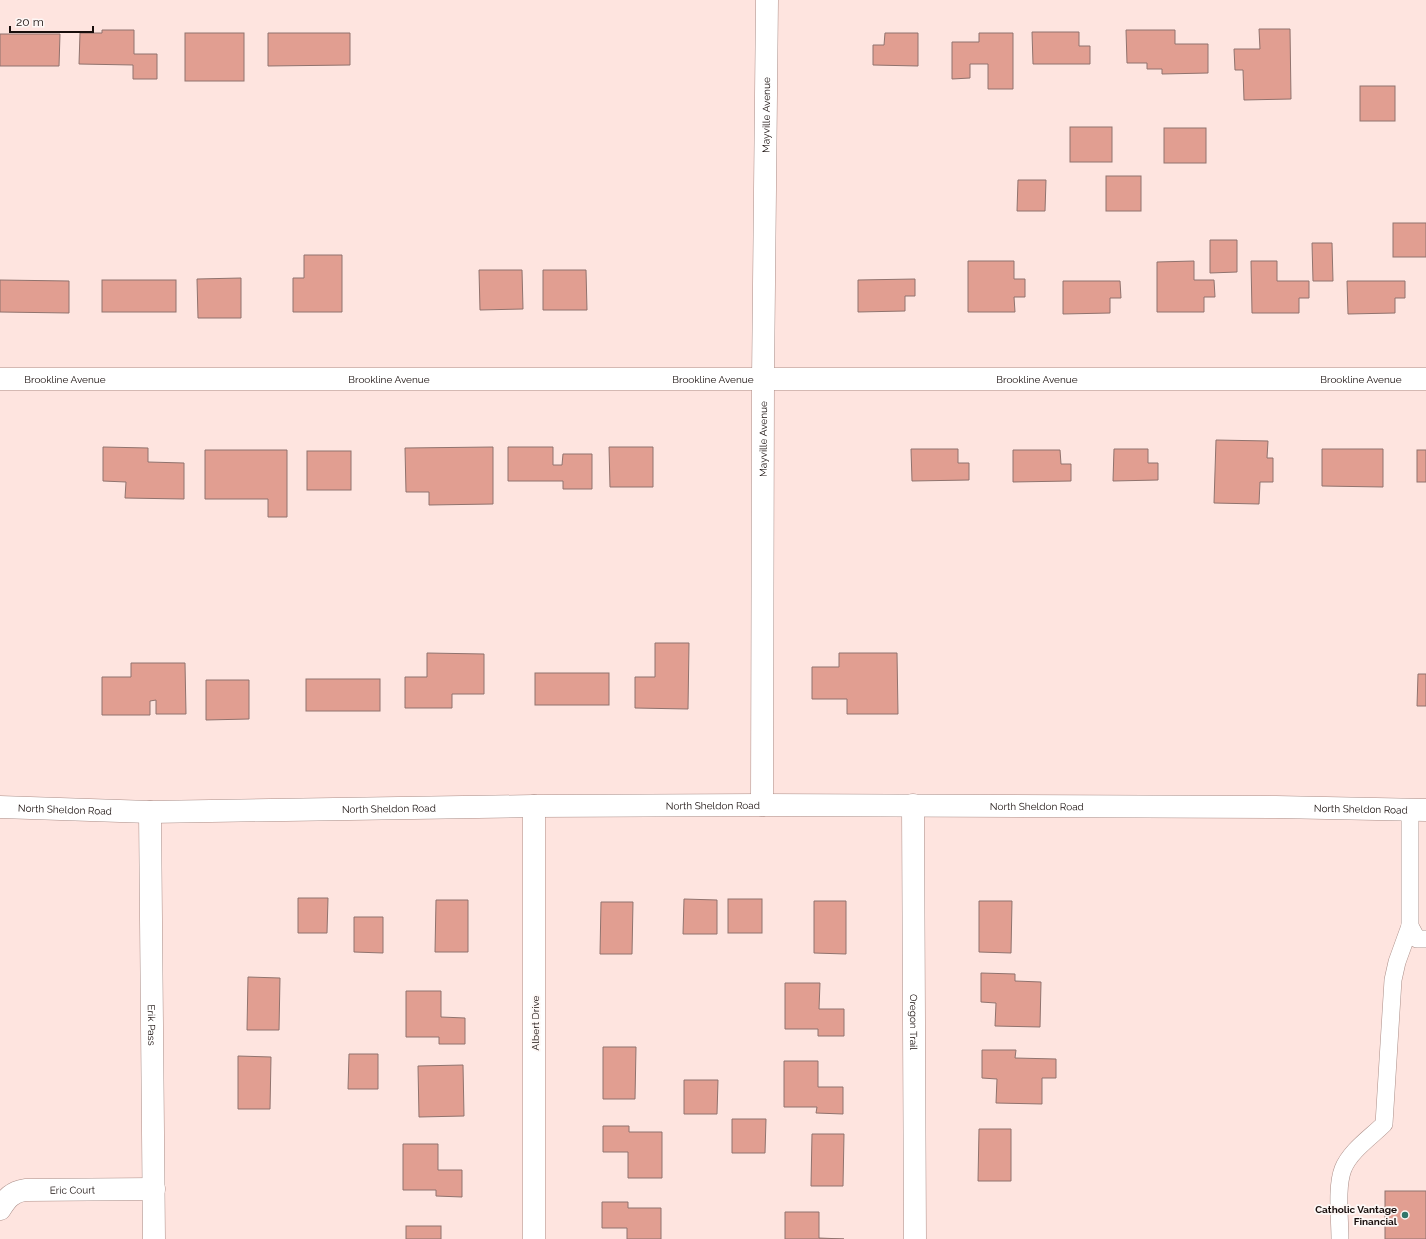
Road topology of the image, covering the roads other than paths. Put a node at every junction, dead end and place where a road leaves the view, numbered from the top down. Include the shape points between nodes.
1 (767, 0) edge
2 (763, 378) junction
3 (0, 379) edge
4 (1426, 379) edge
5 (762, 805) junction
6 (913, 805) junction
7 (534, 806) junction
8 (0, 807) edge
9 (1418, 810) edge
10 (150, 812) junction
11 (1410, 926) junction
12 (1426, 939) edge
13 (154, 1189) junction
14 (0, 1209) edge
15 (154, 1239) edge
16 (534, 1239) edge
17 (915, 1239) edge
18 (1340, 1239) edge

1 - 2 street, Mayville Avenue
2 - 3 street, Brookline Avenue
2 - 4 street, Brookline Avenue
2 - 5 street, Mayville Avenue
5 - 6 street, North Sheldon Road
5 - 7 street, North Sheldon Road
6 - 9 street, North Sheldon Road
6 - 17 street, Oregon Trail
7 - 10 street, North Sheldon Road
7 - 16 street, Albert Drive
8 - 10 street, North Sheldon Road
9 - 11 lane
10 - 13 street, Erik Pass
11 - 12 lane via 1417,939
11 - 18 lane via 1393,980 1384,1124 1355,1151 1343,1168 1340,1182
13 - 14 street, Eric Court via 25,1190 15,1192 6,1199
13 - 15 street, Erik Pass

